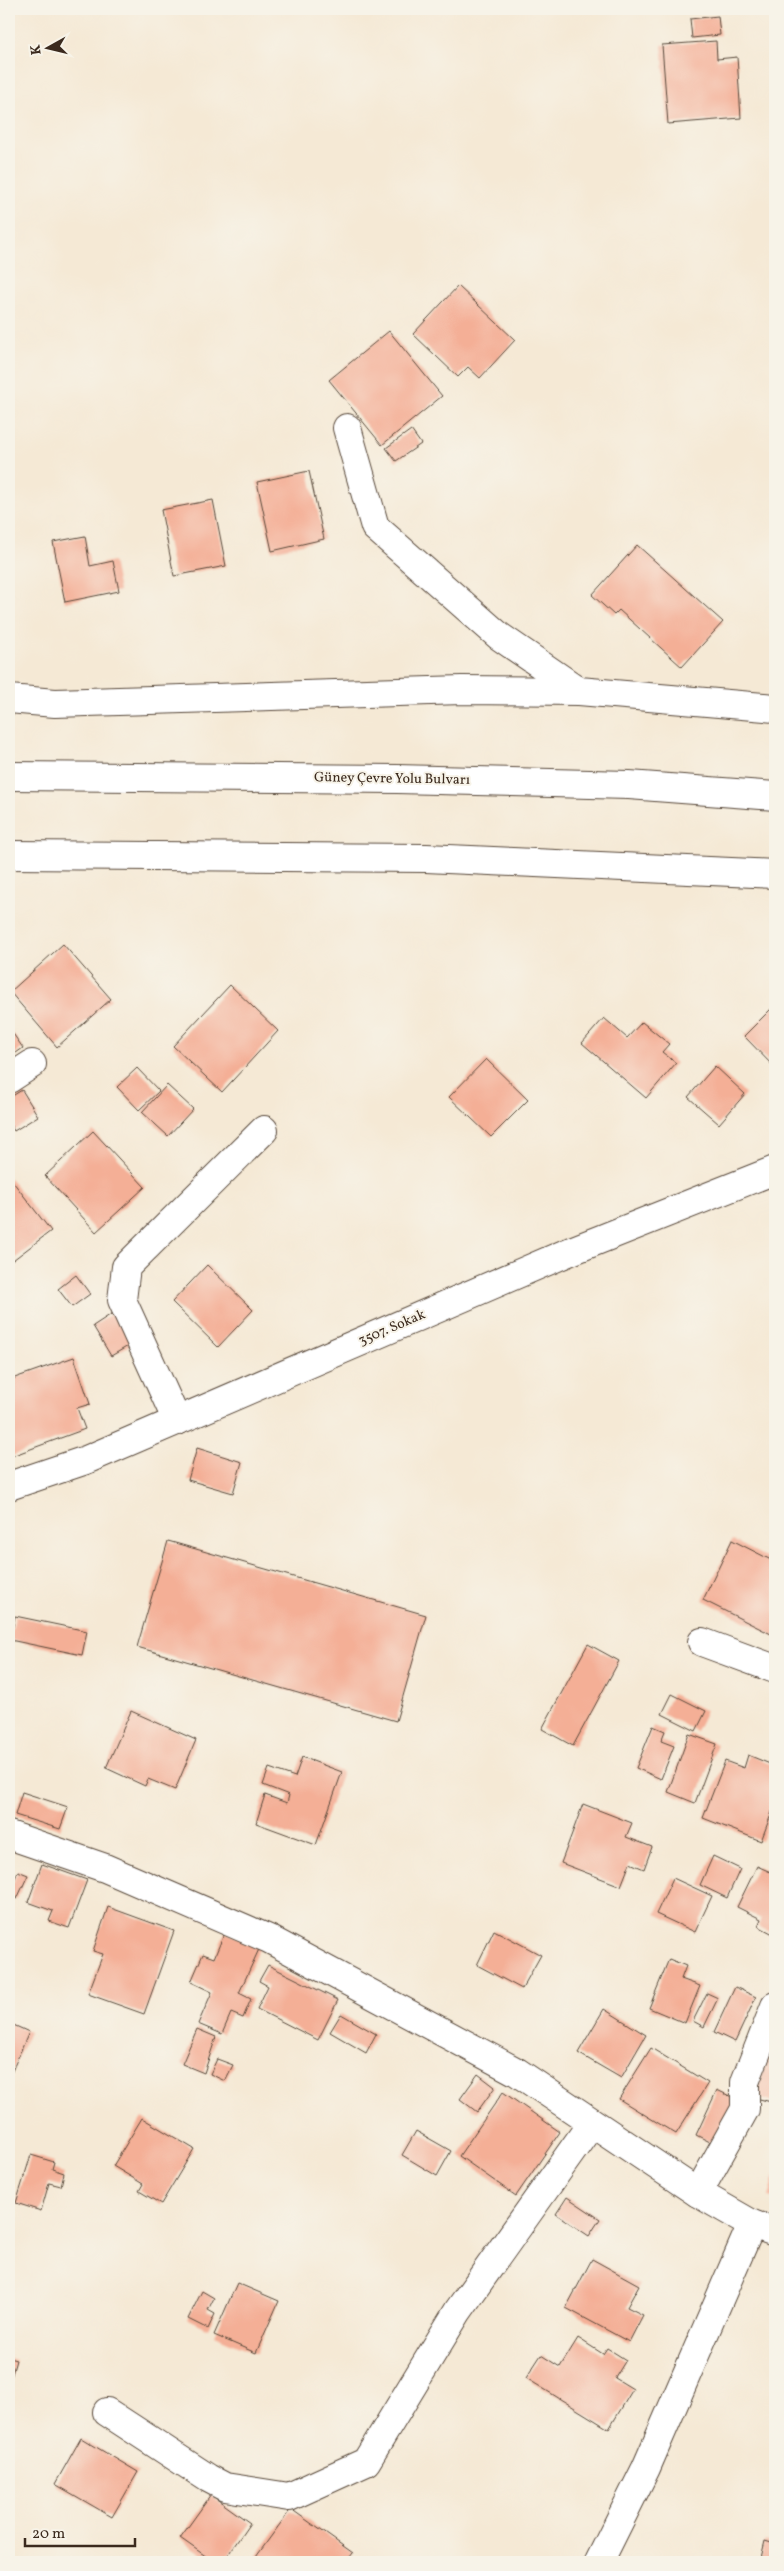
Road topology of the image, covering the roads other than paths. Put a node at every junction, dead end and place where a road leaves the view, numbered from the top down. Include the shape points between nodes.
1 (347, 428) dead end
2 (578, 691) junction
3 (9, 699) edge
4 (775, 708) edge
5 (9, 776) edge
6 (775, 796) edge
7 (9, 855) edge
8 (775, 874) edge
9 (32, 1064) dead end
10 (9, 1079) edge
11 (264, 1130) dead end
12 (775, 1170) edge
13 (177, 1421) junction
14 (9, 1486) edge
15 (702, 1642) dead end
16 (775, 1669) edge
17 (9, 1835) edge
18 (775, 2006) edge
19 (592, 2123) junction
20 (698, 2193) junction
21 (764, 2228) edge
22 (107, 2412) dead end
23 (600, 2562) edge

1 - 2 main road via 375,527 499,636
2 - 3 main road via 462,690 55,703
2 - 4 main road
5 - 6 main road, Güney Çevre Yolu Bulvarı via 406,779 629,785
7 - 8 main road via 426,858
9 - 10 main road
11 - 13 main road via 126,1266 122,1300
12 - 13 main road, 3507. Sokak via 570,1251
13 - 14 main road, 3507. Sokak via 86,1460
15 - 16 main road
17 - 19 main road via 105,1868 269,1938 518,2072
18 - 20 main road via 744,2082 745,2109
19 - 20 main road
19 - 22 main road via 458,2311 366,2462 289,2498 225,2487
20 - 21 main road
21 - 23 main road

